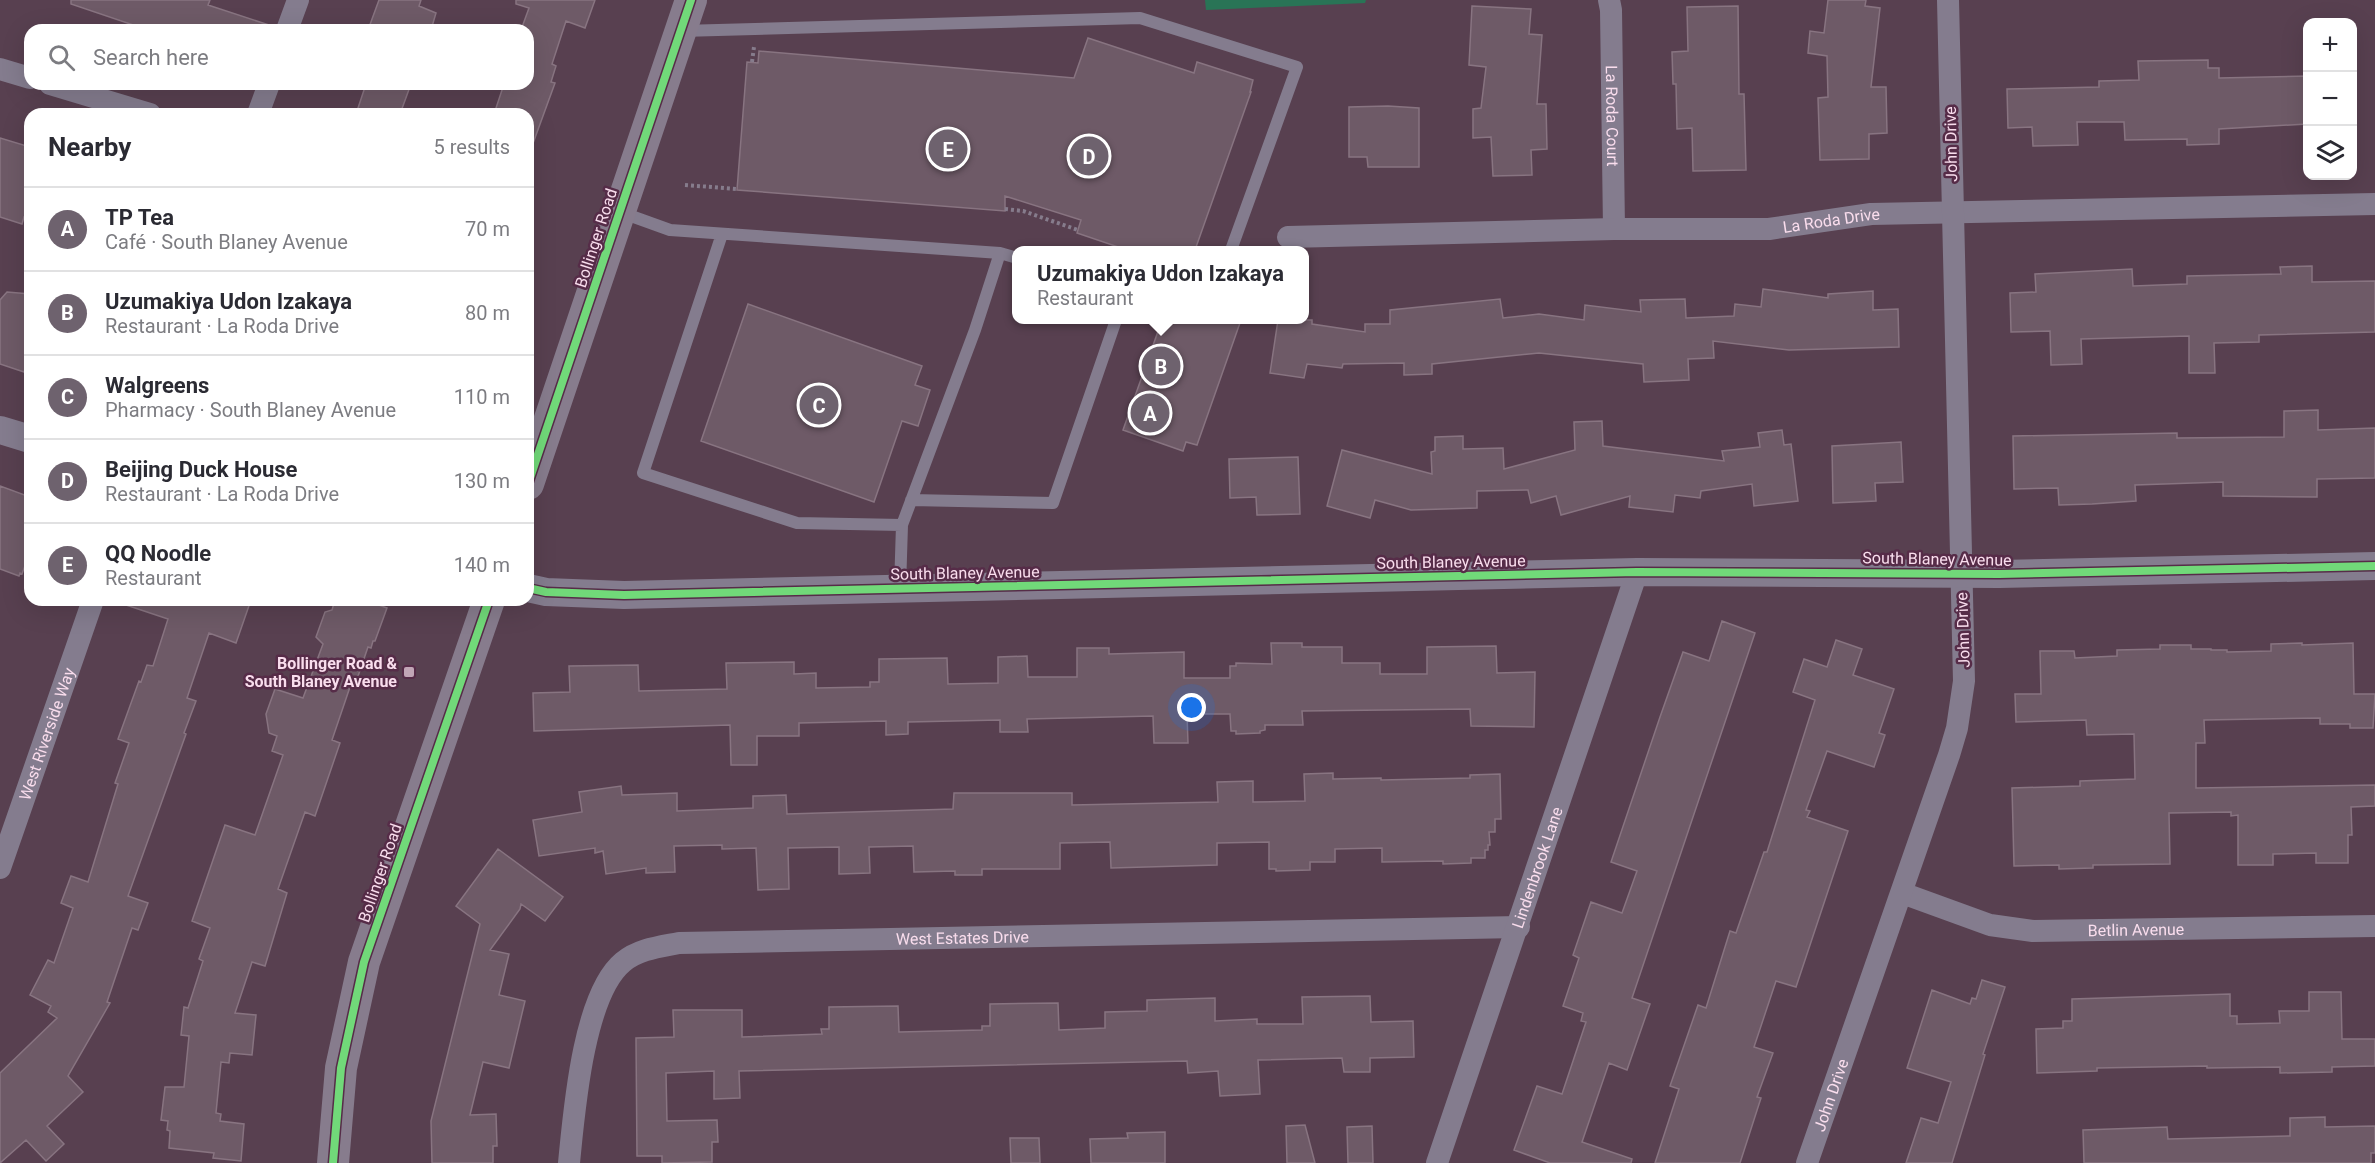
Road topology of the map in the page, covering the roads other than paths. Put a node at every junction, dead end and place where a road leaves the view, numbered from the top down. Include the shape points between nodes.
1 (298, 0) edge
2 (691, 0) edge
3 (1609, 0) edge
4 (1948, 0) edge
5 (289, 24) edge
6 (680, 31) junction
7 (0, 69) edge
8 (24, 76) edge
9 (70, 90) edge
10 (267, 90) edge
11 (130, 108) edge
12 (260, 108) edge
13 (2375, 204) edge
14 (619, 211) junction
15 (1952, 212) junction
16 (1614, 230) junction
17 (722, 234) junction
18 (1288, 237) dead end
19 (1233, 246) edge
20 (1000, 253) junction
21 (1012, 257) edge
22 (1115, 324) edge
23 (0, 430) edge
24 (24, 437) edge
25 (534, 466) edge
26 (911, 501) junction
27 (902, 525) junction
28 (2375, 566) edge
29 (1637, 572) junction
30 (1961, 573) junction
31 (900, 588) junction
32 (534, 589) edge
33 (91, 606) edge
34 (487, 606) edge
35 (0, 868) edge
36 (1902, 893) junction
37 (2375, 926) edge
38 (1519, 927) junction
39 (333, 1163) edge
40 (569, 1163) edge
41 (1437, 1163) edge
42 (1807, 1163) edge

1 - 5 street
2 - 6 main road, Bollinger Road
3 - 16 street, La Roda Court
4 - 15 street, John Drive
6 - 14 main road, Bollinger Road
6 - 19 lane via 1140,18 1297,67
7 - 8 street
9 - 11 street
10 - 12 street
13 - 15 street, La Roda Drive
14 - 17 lane via 669,230
14 - 25 main road, Bollinger Road
15 - 16 street, La Roda Drive via 1871,214 1769,229
15 - 30 street, John Drive
16 - 18 street, La Roda Drive
17 - 20 lane
17 - 27 lane via 643,473 797,523
20 - 21 lane
20 - 26 lane
22 - 26 lane via 1053,503
23 - 24 street
26 - 27 lane
27 - 31 lane
28 - 30 street, South Blaney Avenue
29 - 30 street, South Blaney Avenue
29 - 31 street, South Blaney Avenue
29 - 38 street, Lindenbrook Lane
30 - 36 street, John Drive via 1961,707 1949,755
31 - 32 street, South Blaney Avenue via 624,595
33 - 35 street, West Riverside Way
34 - 39 main road, Bollinger Road via 364,962 341,1068
36 - 37 street, Betlin Avenue via 1990,925 2033,932
36 - 42 street, John Drive
38 - 40 street, West Estates Drive via 679,943 644,950 622,962 604,985 587,1043
38 - 41 street, Lindenbrook Lane

